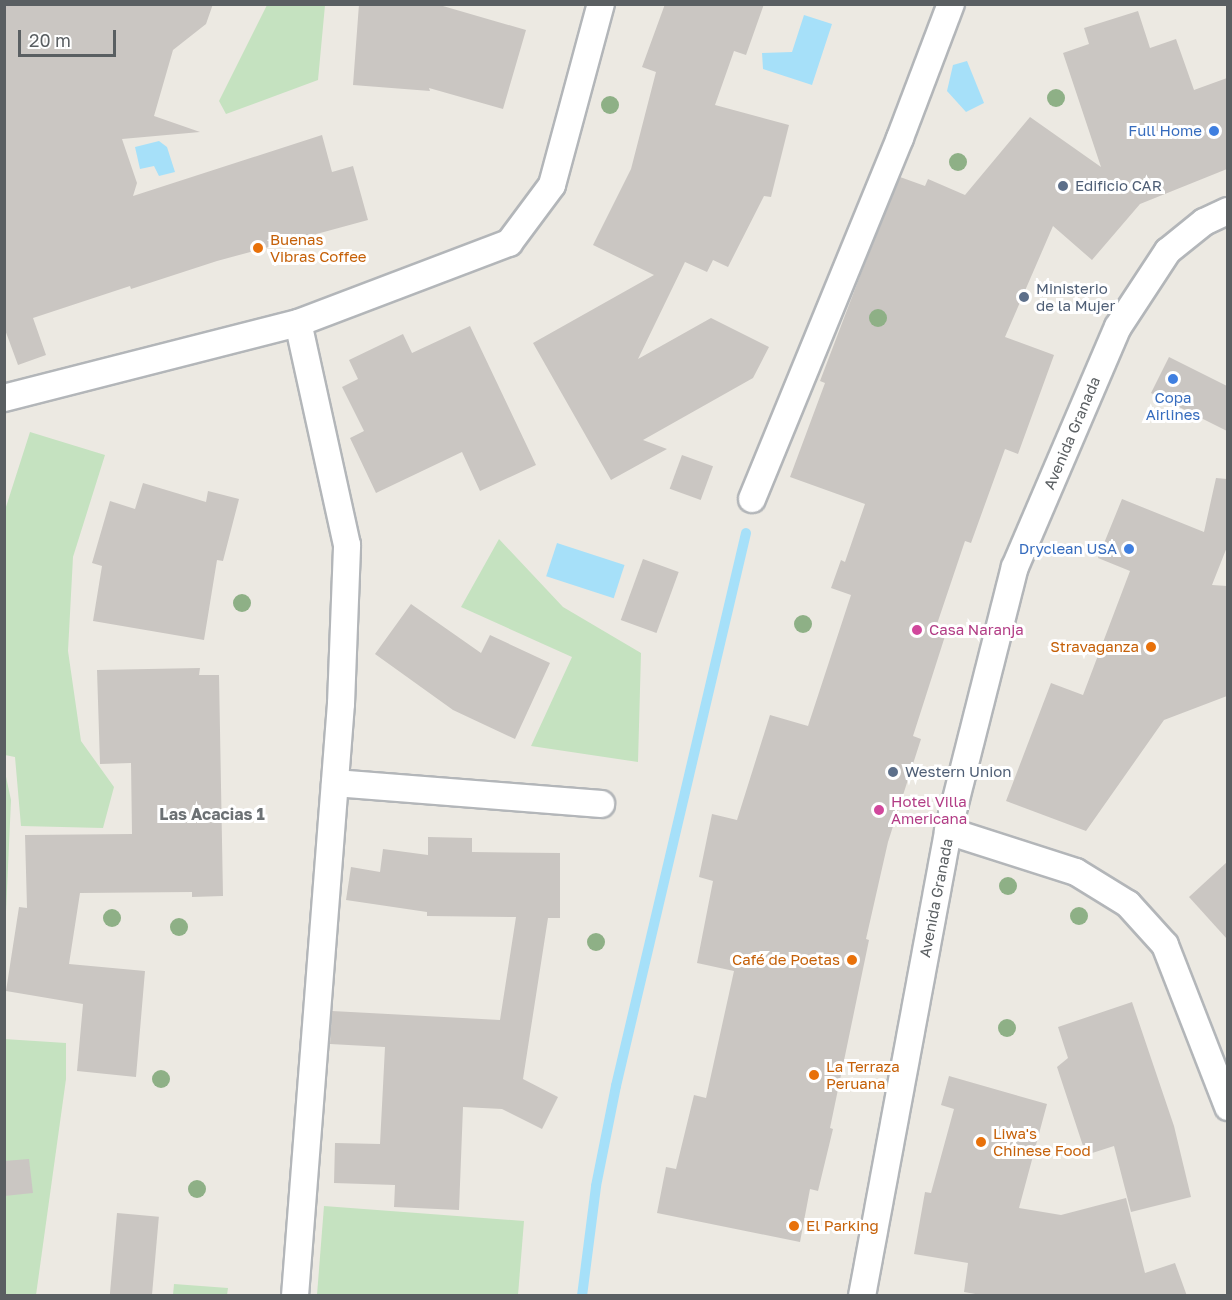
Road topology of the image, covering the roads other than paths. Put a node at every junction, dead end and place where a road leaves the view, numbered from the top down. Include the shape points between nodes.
1 (601, 4) edge
2 (951, 4) edge
3 (1227, 211) edge
4 (298, 323) junction
5 (4, 398) edge
6 (752, 499) dead end
7 (335, 783) junction
8 (601, 804) dead end
9 (948, 831) junction
10 (1227, 1107) edge
11 (295, 1296) edge
12 (862, 1296) edge

1 - 4 street via 552,185 510,243
2 - 6 street
3 - 9 street, Avenida Granada via 1204,222 1168,251 1118,327 1015,567
4 - 5 street
4 - 7 street via 346,545
7 - 8 street
7 - 11 street
9 - 10 street via 1076,872 1128,904 1165,945
9 - 12 street, Avenida Granada

